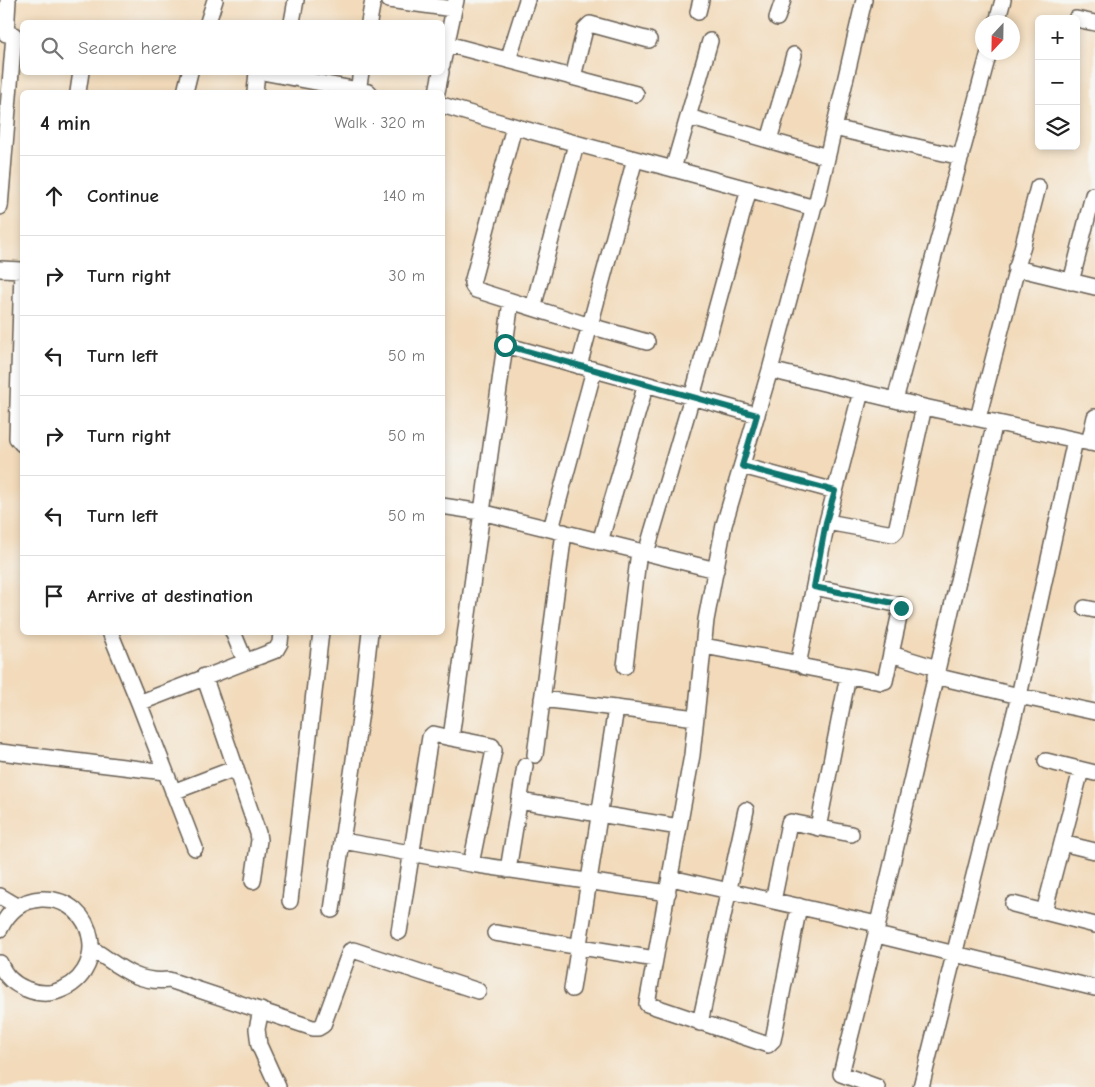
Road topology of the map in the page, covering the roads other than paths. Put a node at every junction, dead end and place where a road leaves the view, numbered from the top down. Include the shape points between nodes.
1 (8, 0) edge
2 (215, 0) edge
3 (296, 0) edge
4 (373, 0) edge
5 (389, 0) edge
6 (527, 0) edge
7 (782, 0) edge
8 (864, 0) edge
9 (1003, 0) edge
10 (455, 4) edge
11 (999, 15) edge
12 (777, 18) dead end
13 (209, 20) edge
14 (292, 20) edge
15 (369, 20) edge
16 (1080, 20) edge
17 (1095, 23) edge
18 (11, 34) edge
19 (650, 40) dead end
20 (710, 41) dead end
21 (446, 44) junction
22 (445, 49) edge
23 (794, 55) dead end
24 (508, 60) junction
25 (987, 60) edge
26 (80, 75) edge
27 (189, 75) edge
28 (257, 75) edge
29 (287, 75) edge
30 (360, 75) edge
31 (440, 75) edge
32 (573, 77) junction
33 (78, 90) edge
34 (186, 90) edge
35 (255, 90) edge
36 (349, 90) edge
37 (353, 90) edge
38 (437, 90) edge
39 (636, 94) dead end
40 (445, 106) edge
41 (688, 117) junction
42 (514, 127) junction
43 (834, 128) junction
44 (769, 140) junction
45 (576, 144) junction
46 (827, 157) junction
47 (961, 157) junction
48 (635, 159) junction
49 (673, 169) junction
50 (1038, 187) dead end
51 (749, 189) junction
52 (1093, 195) dead end
53 (814, 206) junction
54 (0, 207) edge
55 (1016, 268) junction
56 (0, 269) edge
57 (20, 270) edge
58 (1071, 282) junction
59 (1095, 287) edge
60 (511, 300) junction
61 (534, 308) junction
62 (590, 326) junction
63 (20, 337) edge
64 (647, 342) dead end
65 (505, 345) junction
66 (579, 366) junction
67 (594, 370) junction
68 (770, 370) junction
69 (646, 384) junction
70 (861, 392) junction
71 (692, 397) junction
72 (895, 400) junction
73 (924, 407) junction
74 (757, 415) junction
75 (1095, 416) edge
76 (978, 418) junction
77 (994, 422) junction
78 (20, 442) edge
79 (1086, 442) edge
80 (742, 466) junction
81 (835, 491) junction
82 (445, 506) edge
83 (481, 512) junction
84 (826, 522) junction
85 (557, 531) junction
86 (600, 542) junction
87 (642, 552) junction
88 (716, 570) junction
89 (814, 587) junction
90 (111, 635) edge
91 (235, 635) edge
92 (281, 635) edge
93 (321, 635) edge
94 (370, 635) edge
95 (704, 646) junction
96 (891, 654) junction
97 (245, 661) junction
98 (800, 664) junction
99 (625, 666) dead end
100 (936, 672) junction
101 (204, 676) junction
102 (848, 676) junction
103 (1018, 696) junction
104 (542, 699) junction
105 (139, 702) junction
106 (616, 708) junction
107 (1095, 712) edge
108 (696, 718) junction
109 (451, 738) junction
110 (0, 752) edge
111 (1046, 761) dead end
112 (236, 768) junction
113 (1088, 771) edge
114 (165, 772) junction
115 (173, 792) junction
116 (519, 801) junction
117 (746, 810) dead end
118 (600, 814) junction
119 (679, 828) junction
120 (818, 828) junction
121 (851, 834) dead end
122 (342, 840) junction
123 (1062, 843) junction
124 (195, 848) dead end
125 (1095, 851) edge
126 (412, 853) junction
127 (471, 864) junction
128 (508, 870) junction
129 (253, 881) dead end
130 (589, 882) junction
131 (669, 885) junction
132 (728, 890) junction
133 (0, 896) edge
134 (773, 900) junction
135 (290, 901) dead end
136 (1013, 904) dead end
137 (18, 906) junction
138 (799, 906) junction
139 (332, 910) dead end
140 (1044, 912) junction
141 (1095, 925) edge
142 (0, 929) edge
143 (876, 929) junction
144 (398, 932) dead end
145 (495, 933) dead end
146 (579, 946) junction
147 (92, 949) junction
148 (954, 954) junction
149 (655, 959) junction
150 (0, 963) edge
151 (1095, 988) edge
152 (572, 989) dead end
153 (478, 991) dead end
154 (261, 1010) junction
155 (700, 1023) junction
156 (278, 1087) edge
157 (877, 1087) edge
158 (921, 1087) edge

1 - 18 street
2 - 13 street
3 - 14 street
4 - 15 street
5 - 10 street
6 - 24 street
7 - 12 street
8 - 43 street
9 - 11 street
10 - 21 street
16 - 17 street
18 - 54 street
19 - 32 street via 590,24
20 - 41 street
21 - 22 street
21 - 24 street
23 - 44 street
24 - 32 street
25 - 47 street
26 - 33 street
27 - 34 street
28 - 35 street
29 - 36 street
30 - 37 street
31 - 38 street
32 - 39 street
40 - 42 street
41 - 44 street
41 - 49 street
42 - 45 street
42 - 60 street via 472,283 476,290
43 - 46 street
43 - 47 street
44 - 46 street
45 - 48 street
45 - 61 street
46 - 53 street
47 - 72 street
48 - 49 street
48 - 62 street
49 - 51 street
50 - 55 street
51 - 53 street
51 - 71 street
52 - 58 street
53 - 68 street
55 - 58 street
55 - 76 street
56 - 57 street
58 - 59 street
60 - 61 street
60 - 65 street
61 - 62 street
62 - 64 street
62 - 66 street
63 - 78 street via 17,438
65 - 66 street
65 - 83 street
66 - 67 street
67 - 69 street
67 - 85 street
68 - 70 street
68 - 74 street
69 - 71 street
69 - 86 street
70 - 72 street
70 - 81 street
71 - 74 street
71 - 87 street
72 - 73 street
73 - 76 street
73 - 84 street via 896,531 893,534
74 - 80 street
75 - 79 street
76 - 77 street
77 - 79 street
77 - 100 street
79 - 103 street
80 - 81 street
80 - 88 street via 724,525
81 - 84 street
82 - 83 street
83 - 85 street
83 - 109 street
84 - 89 street
85 - 86 street
85 - 104 street
86 - 87 street
87 - 88 street
87 - 99 street
88 - 95 street
89 - 96 street via 900,606
89 - 98 street
90 - 105 street
91 - 97 street
92 - 97 street via 276,650
93 - 135 street
94 - 122 street
95 - 98 street
95 - 108 street
96 - 100 street
96 - 102 street via 885,680
97 - 101 street
98 - 102 street via 805,668
100 - 103 street
100 - 143 street
101 - 105 street
101 - 112 street
102 - 120 street
103 - 107 street
103 - 148 street
104 - 106 street
104 - 116 street
105 - 114 street
106 - 108 street
106 - 118 street
108 - 119 street
109 - 126 street via 433,734 430,738
109 - 127 street via 492,746 494,750
110 - 114 street
111 - 113 street
112 - 115 street
112 - 129 street via 259,840
113 - 123 street
114 - 115 street
115 - 124 street
116 - 118 street
116 - 128 street
117 - 132 street
118 - 119 street
118 - 130 street
119 - 131 street
120 - 121 street
120 - 134 street via 789,823
122 - 126 street
122 - 139 street
123 - 125 street
123 - 140 street
126 - 127 street
126 - 144 street
127 - 128 street
128 - 130 street
130 - 131 street
130 - 146 street
131 - 132 street
131 - 149 street
132 - 134 street
132 - 155 street
133 - 137 street
134 - 138 street
136 - 140 street
137 - 142 street via 5,918
137 - 147 street via 34,899 68,904 90,931
138 - 143 street
138 - 155 street via 771,1043 762,1044
140 - 141 street
143 - 148 street
143 - 157 street via 841,1074
145 - 146 street
146 - 149 street
146 - 152 street
147 - 150 street via 88,965 78,979 65,989 48,994 31,992 19,986 9,978
147 - 154 street via 139,978 169,980
148 - 151 street
148 - 158 street
149 - 155 street via 647,1004
153 - 154 street via 353,950 320,1027 313,1028
154 - 156 street via 257,1029 259,1045

